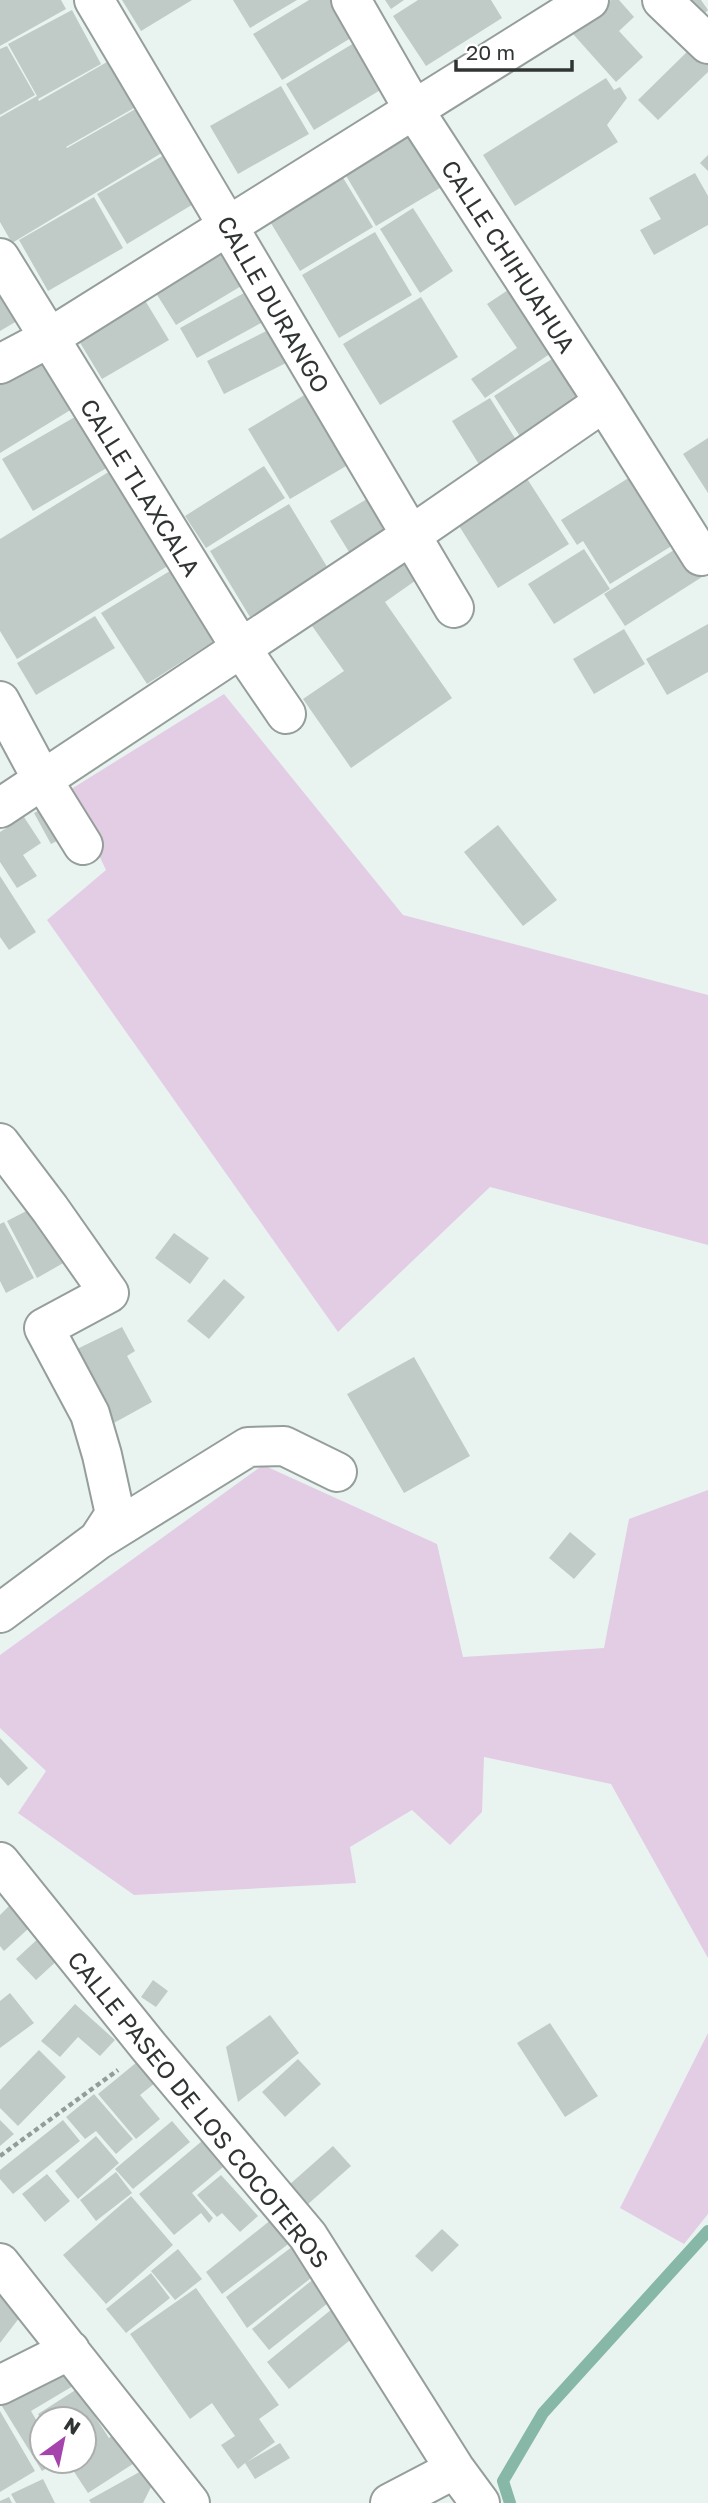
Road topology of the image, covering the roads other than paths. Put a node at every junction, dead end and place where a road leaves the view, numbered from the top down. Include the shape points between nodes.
1 (94, 0) edge
2 (351, 0) edge
3 (589, 0) edge
4 (662, 0) edge
5 (708, 44) edge
6 (414, 110) junction
7 (228, 226) junction
8 (0, 258) edge
9 (49, 338) junction
10 (0, 365) edge
11 (604, 402) junction
12 (410, 536) junction
13 (701, 556) dead end
14 (454, 608) dead end
15 (241, 648) junction
16 (0, 701) edge
17 (286, 714) dead end
18 (42, 779) junction
19 (0, 808) edge
20 (83, 845) dead end
21 (0, 1143) edge
22 (337, 1472) dead end
23 (98, 1540) junction
24 (0, 1613) edge
25 (0, 1862) edge
26 (0, 2263) edge
27 (70, 2350) junction
28 (0, 2385) edge
29 (455, 2469) junction
30 (190, 2503) edge
31 (390, 2503) edge
32 (480, 2503) edge

1 - 7 street, CALLE DURANGO
2 - 6 street, CALLE CHIHUAHUA
3 - 6 street
4 - 5 street
6 - 7 street
6 - 11 street, CALLE CHIHUAHUA
7 - 9 street
7 - 12 street, CALLE DURANGO
8 - 9 street, CALLE TLAXCALA
9 - 10 street
9 - 15 street, CALLE TLAXCALA
11 - 12 street
11 - 13 street, CALLE CHIHUAHUA
12 - 14 street, CALLE DURANGO
12 - 15 street
15 - 17 street, CALLE TLAXCALA
15 - 18 street
16 - 18 street
18 - 19 street
18 - 20 street
21 - 23 street via 109,1293 44,1328 90,1414 102,1455 115,1514
22 - 23 street via 284,1446 248,1447
23 - 24 street
25 - 29 street, CALLE PASEO DE LOS COCOTEROS via 308,2236
26 - 27 street
27 - 28 street
27 - 30 street
29 - 31 street
29 - 32 street, CALLE PASEO DE LOS COCOTEROS

